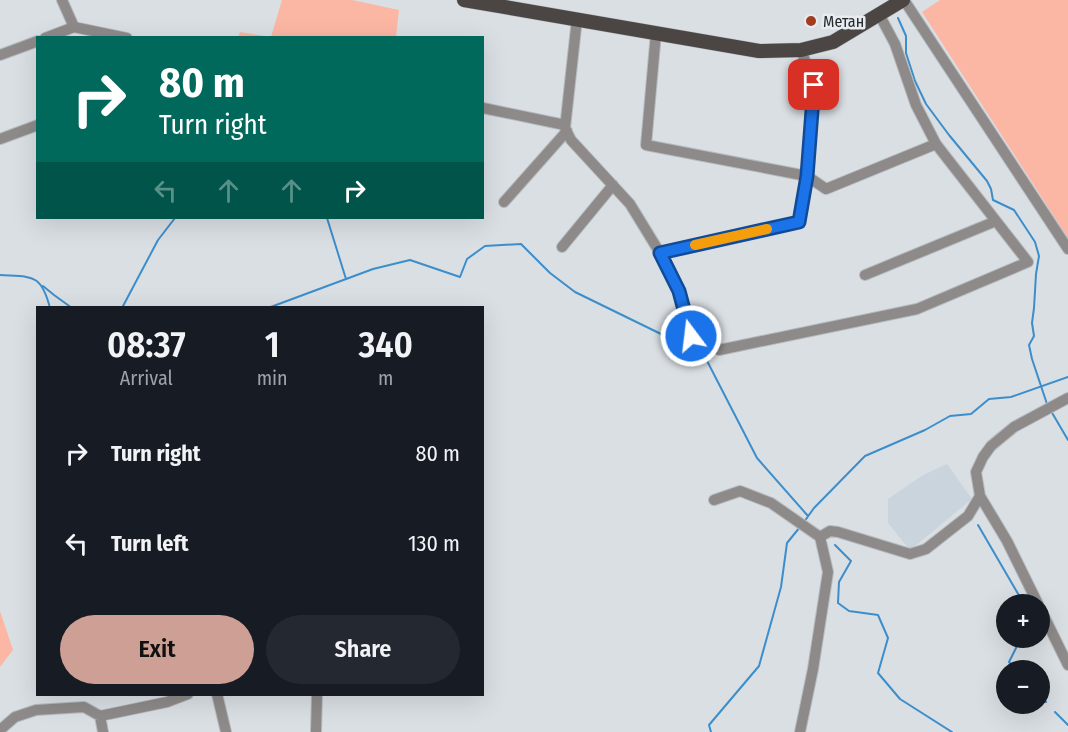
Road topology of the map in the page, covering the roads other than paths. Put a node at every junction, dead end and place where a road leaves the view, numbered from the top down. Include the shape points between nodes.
1 (62, 0) edge
2 (464, 0) edge
3 (903, 0) edge
4 (879, 14) junction
5 (577, 19) junction
6 (74, 27) junction
7 (656, 33) junction
8 (50, 36) edge
9 (117, 36) edge
10 (36, 41) edge
11 (801, 50) junction
12 (0, 55) edge
13 (484, 108) edge
14 (36, 126) edge
15 (566, 128) junction
16 (0, 139) edge
17 (936, 144) junction
18 (807, 176) junction
19 (613, 185) junction
20 (504, 202) dead end
21 (996, 221) junction
22 (562, 247) dead end
23 (1068, 249) edge
24 (660, 253) junction
25 (865, 275) dead end
26 (691, 336) dead end
27 (719, 350) dead end
28 (1068, 398) edge
29 (980, 496) junction
30 (714, 500) dead end
31 (820, 537) junction
32 (1033, 594) edge
33 (1050, 628) edge
34 (1068, 665) edge
35 (183, 696) edge
36 (217, 696) edge
37 (317, 696) edge
38 (100, 716) junction
39 (0, 730) edge
40 (103, 732) edge
41 (226, 732) edge
42 (316, 732) edge
43 (800, 732) edge

1 - 6 street
2 - 5 main road
3 - 4 main road
3 - 23 street
4 - 11 main road via 833,42
4 - 17 street
5 - 7 main road
5 - 15 street
6 - 8 street
6 - 9 street
7 - 11 main road via 759,51
7 - 18 street via 646,145
10 - 12 street
11 - 18 street via 814,85
13 - 15 street
14 - 16 street
15 - 19 street via 571,140
15 - 20 street
17 - 18 street via 826,189
17 - 21 street
18 - 24 street via 799,222
19 - 22 street
19 - 24 street via 630,204
21 - 25 street
21 - 27 street via 1029,262 916,309
24 - 26 street via 679,291
28 - 29 street via 1014,427 991,446 976,472
29 - 31 street via 968,516 926,549 910,554 838,532 830,531
29 - 32 street
30 - 31 street via 740,491 771,502
31 - 43 street via 828,572
33 - 34 street
35 - 38 street
36 - 41 street
37 - 42 street
38 - 39 street via 84,707 36,710 15,717
38 - 40 street

